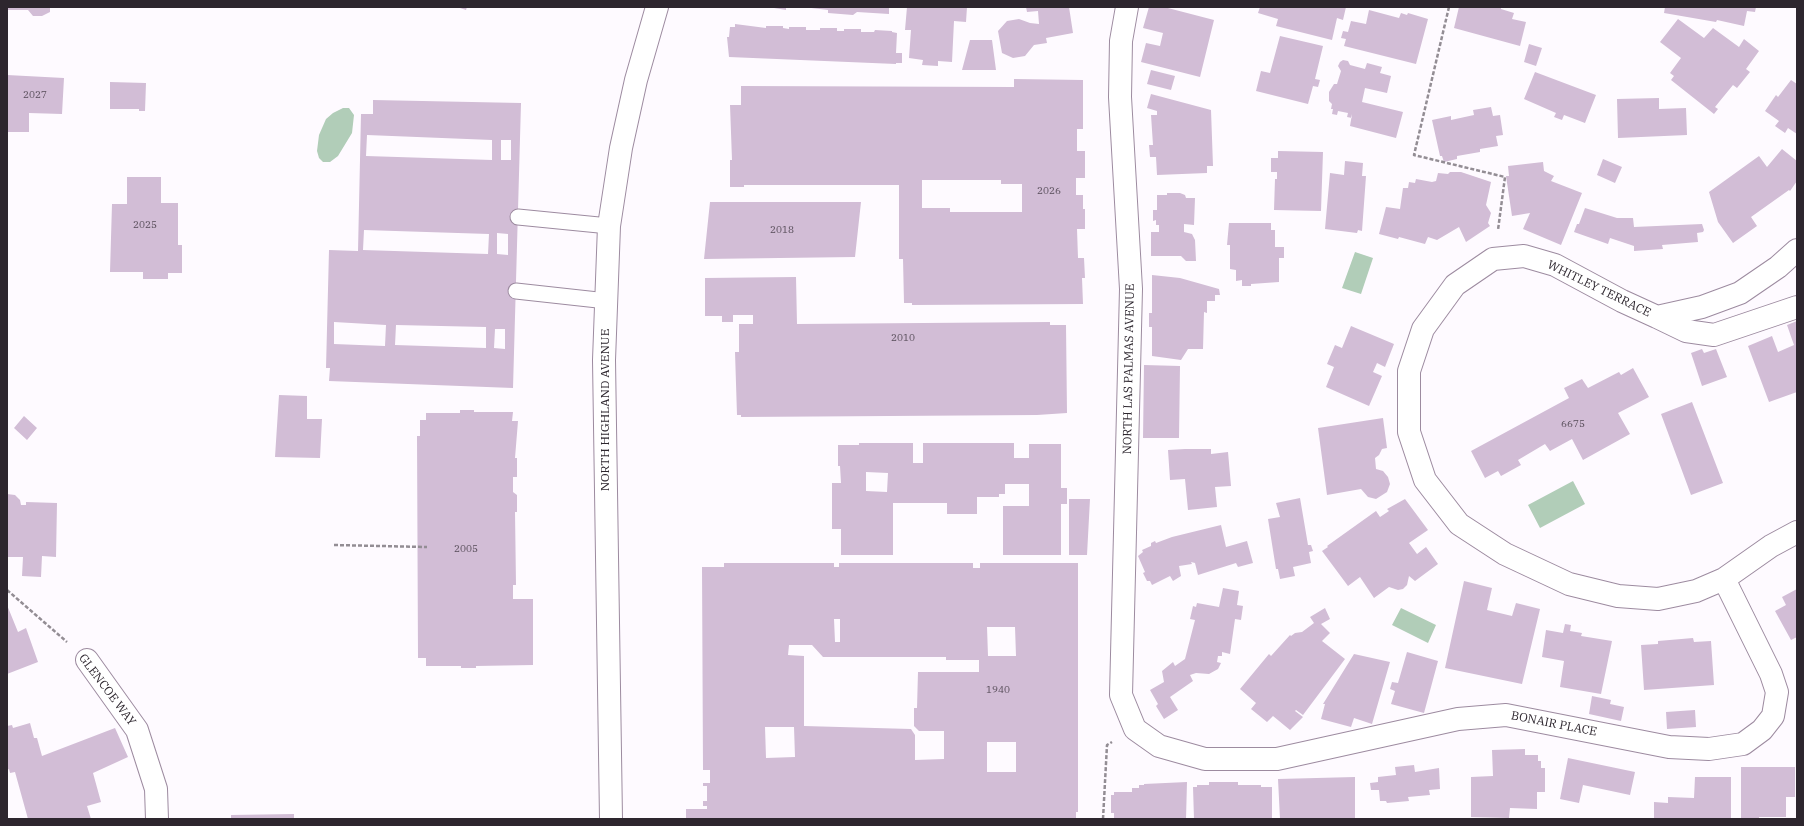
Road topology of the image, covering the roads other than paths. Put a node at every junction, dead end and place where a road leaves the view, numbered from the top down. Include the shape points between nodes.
1 (657, 7) edge
2 (1127, 7) edge
3 (518, 217) dead end
4 (609, 226) junction
5 (1797, 250) edge
6 (516, 291) dead end
7 (607, 301) junction
8 (1797, 307) edge
9 (1657, 317) junction
10 (1797, 532) edge
11 (1724, 578) junction
12 (86, 660) road end
13 (1135, 729) joint
14 (157, 819) edge
15 (611, 819) edge

1 - 4 street, NORTH HIGHLAND AVENUE via 636,80 621,148
2 - 13 street, NORTH LAS PALMAS AVENUE via 1121,41 1120,97 1131,289 1120,695
3 - 4 lane
4 - 7 street, NORTH HIGHLAND AVENUE
5 - 9 street, WHITLEY TERRACE via 1778,267 1740,293
6 - 7 lane
7 - 15 street, NORTH HIGHLAND AVENUE via 604,360
8 - 9 street via 1714,335 1686,331
9 - 11 street, WHITLEY TERRACE via 1555,265 1524,256 1493,259 1455,285 1423,329 1409,371 1410,432 1424,480 1459,524 1505,554 1569,584 1618,596 1658,599 1696,591
10 - 11 street, WHITLEY TERRACE via 1771,546
11 - 13 street, BONAIR PLACE via 1777,692 1773,716 1762,730 1743,744 1709,748 1669,747 1506,714 1458,719 1277,759 1205,759 1159,746
12 - 14 street, GLENCOE WAY via 137,730 156,789

